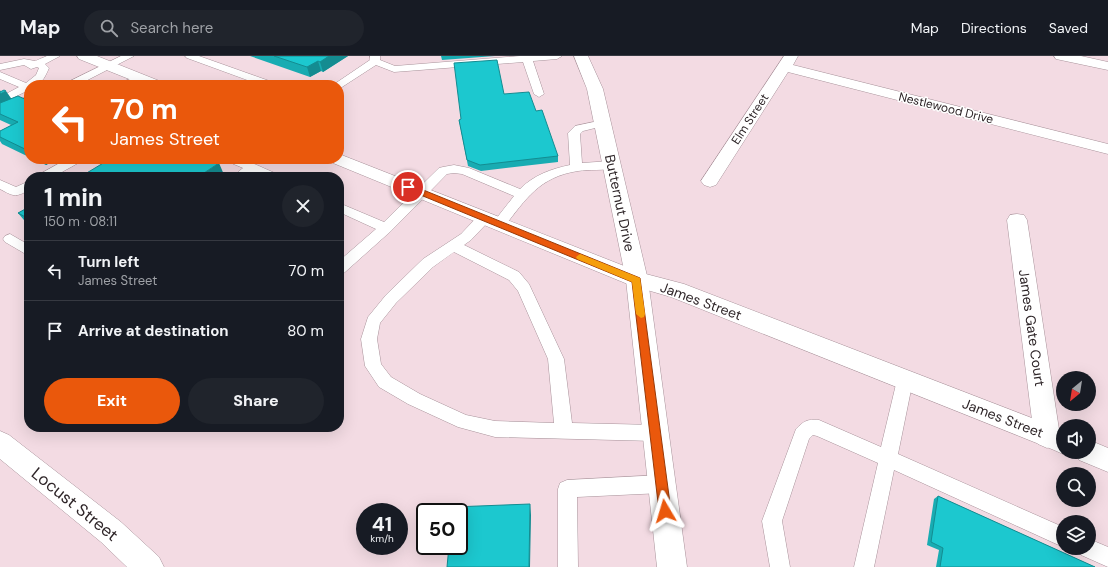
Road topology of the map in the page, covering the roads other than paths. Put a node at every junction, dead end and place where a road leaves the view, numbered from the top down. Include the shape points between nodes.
1 (56, 56) edge
2 (84, 56) edge
3 (129, 56) edge
4 (190, 56) edge
5 (557, 56) edge
6 (581, 56) edge
7 (1061, 56) edge
8 (526, 57) edge
9 (375, 59) edge
10 (787, 61) edge
11 (39, 63) junction
12 (109, 66) junction
13 (1108, 66) edge
14 (1, 72) edge
15 (139, 78) junction
16 (36, 80) edge
17 (80, 80) edge
18 (135, 80) edge
19 (144, 80) edge
20 (257, 80) edge
21 (344, 81) edge
22 (24, 84) edge
23 (24, 89) edge
24 (539, 94) dead end
25 (0, 101) edge
26 (24, 101) edge
27 (0, 112) edge
28 (602, 124) junction
29 (1108, 149) edge
30 (344, 161) edge
31 (67, 164) edge
32 (244, 164) edge
33 (612, 165) junction
34 (576, 167) junction
35 (252, 168) junction
36 (53, 172) edge
37 (246, 172) edge
38 (261, 172) edge
39 (710, 181) dead end
40 (0, 184) edge
41 (24, 188) edge
42 (422, 193) junction
43 (523, 195) junction
44 (344, 209) edge
45 (1017, 220) dead end
46 (491, 221) junction
47 (386, 228) junction
48 (10, 240) dead end
49 (453, 245) junction
50 (24, 248) edge
51 (344, 264) edge
52 (636, 280) junction
53 (906, 380) junction
54 (564, 431) junction
55 (656, 433) junction
56 (1055, 439) edge
57 (0, 443) edge
58 (1096, 455) edge
59 (888, 458) junction
60 (1108, 460) edge
61 (662, 484) junction
62 (1056, 534) edge
63 (1096, 552) edge
64 (1108, 557) edge
65 (148, 567) edge
66 (568, 567) edge
67 (672, 567) edge
68 (780, 567) edge
69 (864, 567) edge

1 - 11 lane
2 - 12 street
3 - 12 lane
4 - 20 lane
5 - 8 lane
6 - 28 street, Butternut Drive via 595,89
7 - 13 street
8 - 9 lane via 394,69
8 - 24 lane
9 - 21 lane
10 - 29 street, Nestlewood Drive
10 - 39 street, Elm Street
11 - 14 lane
11 - 16 lane via 44,68
12 - 15 street
12 - 17 lane
14 - 22 lane
15 - 18 lane
15 - 19 street
23 - 25 lane
26 - 27 lane
28 - 33 street, Butternut Drive
28 - 34 lane via 579,128 574,133
30 - 42 street, James Street
31 - 36 lane
32 - 35 lane
33 - 34 lane
33 - 52 street, Butternut Drive
34 - 43 lane via 539,181
35 - 37 lane
35 - 38 lane
40 - 41 lane via 16,192
42 - 43 lane via 442,171 454,169 465,171
42 - 46 street, James Street
42 - 47 lane
43 - 46 lane
44 - 47 lane
45 - 56 street, James Gate Court
46 - 49 lane
46 - 52 street, James Street
47 - 51 lane
48 - 50 lane
49 - 54 lane via 514,276 524,288 556,359
49 - 54 lane via 428,262 373,321 369,339 373,366 385,382 414,399 464,422 495,429
52 - 53 street, James Street via 676,290
52 - 55 street, Butternut Drive
53 - 56 street, James Street
53 - 59 lane
54 - 55 lane
55 - 61 street, Butternut Drive
57 - 65 street, Locust Street via 111,532
58 - 60 street
59 - 62 lane
59 - 68 lane via 819,428 809,428 802,435 772,521
59 - 69 lane
61 - 66 lane via 567,489
61 - 67 street, Butternut Drive
63 - 64 lane

